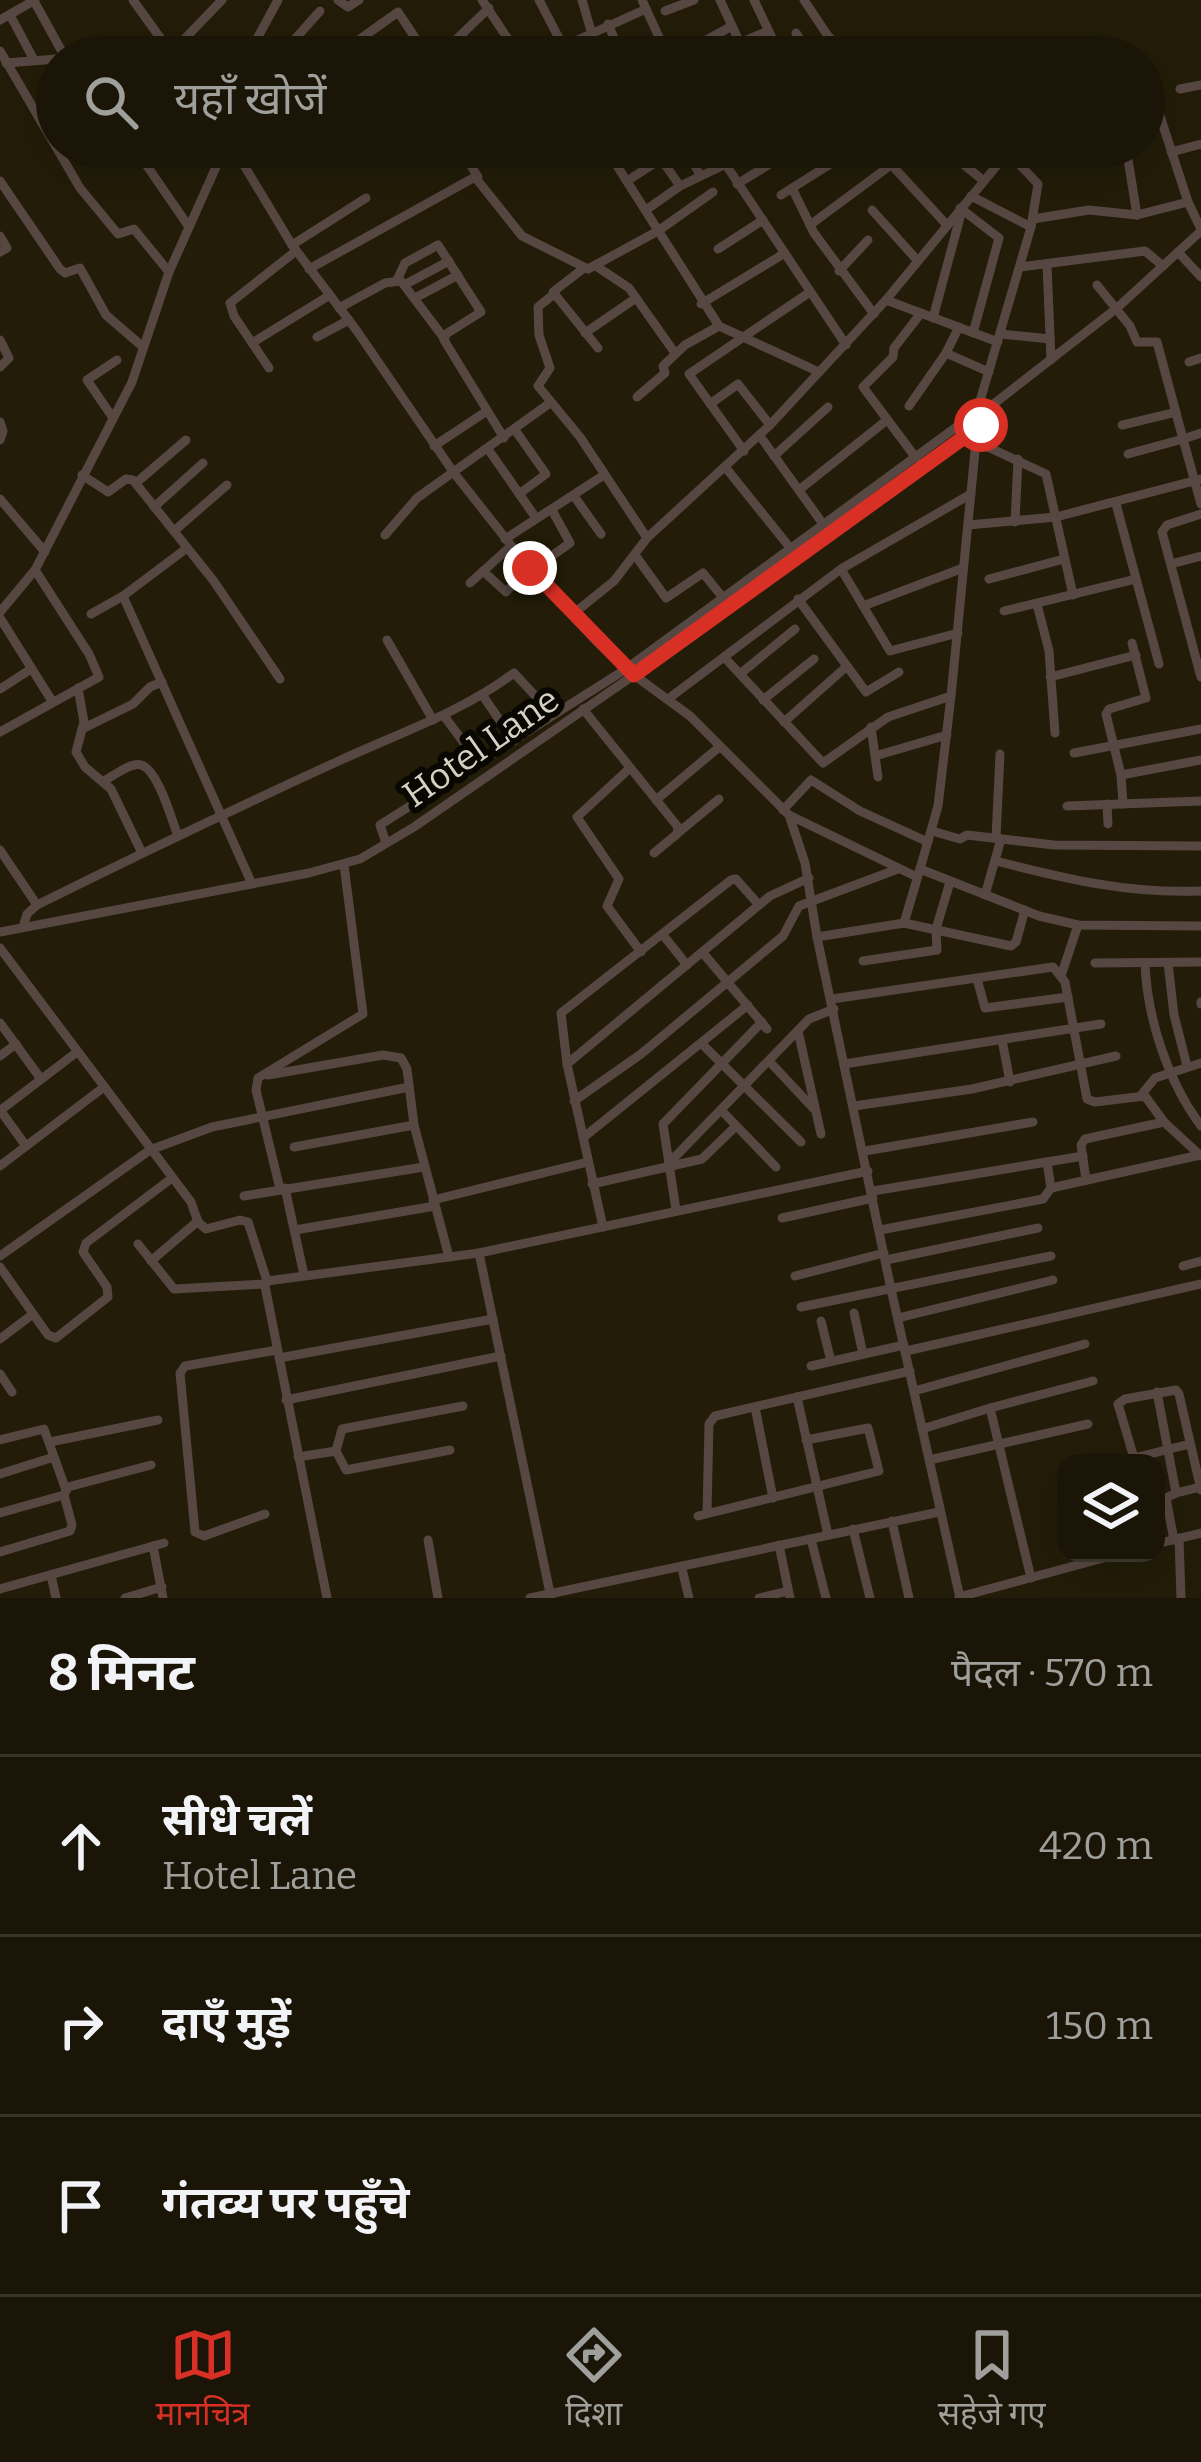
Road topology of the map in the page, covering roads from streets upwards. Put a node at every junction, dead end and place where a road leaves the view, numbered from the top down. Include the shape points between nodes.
1 (133, 0) edge
2 (222, 0) edge
3 (278, 0) edge
4 (338, 0) edge
5 (359, 0) edge
6 (539, 0) edge
7 (582, 0) edge
8 (694, 0) edge
9 (720, 0) edge
10 (754, 0) edge
11 (804, 0) edge
12 (34, 1) edge
13 (486, 4) edge
14 (644, 5) edge
15 (320, 11) dead end
16 (665, 11) dead end
17 (5, 18) edge
18 (608, 24) junction
19 (732, 26) junction
20 (768, 31) junction
21 (591, 32) junction
22 (796, 33) dead end
23 (51, 36) edge
24 (159, 36) edge
25 (190, 36) edge
26 (258, 36) edge
27 (298, 36) edge
28 (364, 36) edge
29 (414, 36) edge
30 (457, 36) edge
31 (507, 36) edge
32 (558, 36) edge
33 (583, 36) edge
34 (613, 36) edge
35 (658, 36) edge
36 (714, 36) edge
37 (737, 36) edge
38 (756, 36) edge
39 (770, 36) edge
40 (798, 36) edge
41 (828, 36) edge
42 (0, 50) edge
43 (34, 60) joint
44 (6, 63) junction
45 (1201, 85) edge
46 (1180, 89) dead end
47 (36, 113) edge
48 (1165, 132) edge
49 (1201, 144) edge
50 (1171, 152) junction
51 (69, 168) edge
52 (148, 168) edge
53 (214, 168) edge
54 (244, 168) edge
55 (472, 168) edge
56 (619, 168) edge
57 (647, 168) edge
58 (667, 168) edge
59 (696, 168) edge
60 (717, 168) edge
61 (726, 168) edge
62 (763, 168) edge
63 (819, 168) edge
64 (887, 168) edge
65 (894, 168) edge
66 (968, 168) edge
67 (993, 168) edge
68 (1023, 168) edge
69 (1129, 168) edge
70 (700, 176) junction
71 (478, 177) junction
72 (627, 181) junction
73 (984, 181) junction
74 (1, 183) edge
75 (737, 184) junction
76 (680, 186) junction
77 (792, 188) junction
78 (713, 192) dead end
79 (781, 196) dead end
80 (971, 196) junction
81 (366, 198) dead end
82 (1188, 202) junction
83 (646, 210) junction
84 (872, 210) dead end
85 (961, 210) junction
86 (1137, 215) junction
87 (763, 220) junction
88 (1032, 223) junction
89 (946, 224) junction
90 (810, 225) junction
91 (189, 227) junction
92 (1201, 230) edge
93 (658, 231) junction
94 (0, 236) edge
95 (868, 240) dead end
96 (294, 248) junction
97 (718, 249) dead end
98 (0, 252) edge
99 (1178, 252) junction
100 (785, 253) junction
101 (917, 260) junction
102 (449, 261) junction
103 (1047, 265) junction
104 (596, 266) junction
105 (1163, 266) junction
106 (1020, 267) junction
107 (584, 268) junction
108 (309, 269) junction
109 (839, 271) junction
110 (169, 272) junction
111 (458, 275) junction
112 (1201, 278) edge
113 (402, 282) junction
114 (1097, 285) dead end
115 (810, 292) junction
116 (554, 294) junction
117 (329, 295) junction
118 (415, 298) junction
119 (636, 298) junction
120 (886, 300) junction
121 (701, 304) junction
122 (339, 308) junction
123 (1117, 308) junction
124 (921, 313) junction
125 (874, 314) junction
126 (934, 317) junction
127 (349, 320) junction
128 (718, 326) junction
129 (958, 327) junction
130 (585, 332) junction
131 (973, 333) junction
132 (317, 337) dead end
133 (444, 338) junction
134 (999, 338) junction
135 (743, 339) junction
136 (1050, 339) junction
137 (0, 340) edge
138 (252, 343) junction
139 (846, 345) junction
140 (143, 347) junction
141 (598, 348) dead end
142 (675, 353) junction
143 (946, 353) junction
144 (117, 360) dead end
145 (1051, 360) junction
146 (0, 367) edge
147 (269, 368) dead end
148 (819, 372) junction
149 (988, 372) junction
150 (638, 397) dead end
151 (550, 403) junction
152 (710, 404) junction
153 (909, 406) dead end
154 (828, 407) dead end
155 (487, 411) junction
156 (1176, 412) junction
157 (113, 418) junction
158 (886, 420) junction
159 (0, 422) edge
160 (980, 422) junction
161 (770, 425) junction
162 (1122, 425) dead end
163 (515, 430) junction
164 (1201, 433) edge
165 (760, 436) junction
166 (504, 439) junction
167 (1183, 439) junction
168 (0, 440) edge
169 (186, 440) dead end
170 (434, 446) junction
171 (488, 449) junction
172 (744, 452) junction
173 (1128, 454) dead end
174 (774, 456) junction
175 (916, 458) junction
176 (1018, 460) junction
177 (203, 463) dead end
178 (726, 468) junction
179 (454, 473) junction
180 (82, 475) junction
181 (604, 475) junction
182 (1199, 480) edge
183 (136, 483) junction
184 (227, 485) dead end
185 (799, 490) junction
186 (519, 494) junction
187 (971, 494) junction
188 (574, 496) junction
189 (0, 499) edge
190 (1117, 504) junction
191 (1201, 504) edge
192 (154, 507) junction
193 (552, 510) junction
194 (1201, 514) edge
195 (536, 518) junction
196 (1056, 518) junction
197 (1016, 522) junction
198 (823, 524) junction
199 (968, 525) junction
200 (174, 531) junction
201 (601, 534) dead end
202 (385, 535) dead end
203 (647, 538) junction
204 (508, 542) junction
205 (187, 548) junction
206 (791, 549) junction
207 (45, 552) junction
208 (635, 555) junction
209 (1201, 556) edge
210 (549, 558) dead end
211 (1064, 559) junction
212 (1171, 564) junction
213 (530, 568) junction
214 (842, 568) junction
215 (962, 568) junction
216 (35, 570) junction
217 (483, 571) junction
218 (989, 579) dead end
219 (1136, 579) junction
220 (470, 583) dead end
221 (1073, 595) junction
222 (123, 596) junction
223 (798, 599) junction
224 (727, 603) junction
225 (1037, 604) junction
226 (863, 606) junction
227 (1004, 611) dead end
228 (91, 614) dead end
229 (573, 614) junction
230 (0, 615) edge
231 (795, 629) dead end
232 (958, 633) junction
233 (387, 640) dead end
234 (1132, 643) dead end
235 (1136, 655) junction
236 (724, 657) junction
237 (814, 659) dead end
238 (1159, 664) dead end
239 (846, 667) junction
240 (31, 670) junction
241 (630, 672) junction
242 (898, 672) dead end
243 (740, 674) junction
244 (1201, 676) edge
245 (1050, 677) junction
246 (280, 679) dead end
247 (162, 682) junction
248 (78, 688) junction
249 (0, 689) edge
250 (951, 696) junction
251 (483, 697) junction
252 (668, 699) junction
253 (764, 700) junction
254 (52, 701) junction
255 (583, 709) junction
256 (438, 718) junction
257 (557, 719) junction
258 (784, 722) junction
259 (871, 728) junction
260 (82, 729) junction
261 (1201, 729) edge
262 (0, 732) edge
263 (1055, 733) dead end
264 (947, 735) junction
265 (518, 745) junction
266 (1113, 746) junction
267 (718, 748) junction
268 (1074, 753) dead end
269 (1000, 754) dead end
270 (875, 756) junction
271 (1201, 760) edge
272 (479, 763) junction
273 (630, 768) junction
274 (1121, 775) junction
275 (878, 777) dead end
276 (104, 781) junction
277 (719, 799) dead end
278 (656, 800) junction
279 (1201, 801) edge
280 (1107, 804) junction
281 (1123, 804) junction
282 (1067, 806) dead end
283 (786, 813) junction
284 (223, 814) junction
285 (1108, 824) dead end
286 (679, 832) junction
287 (178, 836) junction
288 (930, 837) junction
289 (383, 838) junction
290 (999, 838) junction
291 (1201, 847) edge
292 (0, 850) edge
293 (142, 853) junction
294 (654, 854) dead end
295 (996, 861) junction
296 (344, 865) junction
297 (898, 869) junction
298 (918, 873) junction
299 (808, 878) junction
300 (251, 879) junction
301 (950, 882) junction
302 (1201, 891) edge
303 (985, 895) junction
304 (811, 902) junction
305 (37, 905) junction
306 (759, 905) junction
307 (1025, 910) junction
308 (24, 922) junction
309 (904, 923) junction
310 (1078, 925) junction
311 (1201, 926) edge
312 (936, 928) junction
313 (0, 932) edge
314 (663, 935) junction
315 (817, 938) junction
316 (0, 948) edge
317 (641, 952) junction
318 (703, 953) junction
319 (863, 961) dead end
320 (1201, 962) edge
321 (1095, 963) dead end
322 (1144, 963) junction
323 (1168, 964) junction
324 (687, 965) junction
325 (14, 968) junction
326 (1062, 973) junction
327 (0, 977) edge
328 (977, 979) junction
329 (727, 982) junction
330 (1068, 997) junction
331 (833, 1004) junction
332 (748, 1005) junction
333 (0, 1023) edge
334 (1101, 1024) dead end
335 (1076, 1030) junction
336 (797, 1031) junction
337 (1002, 1040) junction
338 (700, 1043) junction
339 (16, 1044) junction
340 (77, 1052) junction
341 (0, 1056) edge
342 (1116, 1057) dead end
343 (769, 1061) junction
344 (719, 1063) junction
345 (1082, 1063) junction
346 (1201, 1063) edge
347 (567, 1064) junction
348 (844, 1064) junction
349 (1187, 1066) junction
350 (1171, 1071) junction
351 (262, 1075) junction
352 (41, 1079) junction
353 (1010, 1082) junction
354 (104, 1087) junction
355 (743, 1087) junction
356 (409, 1088) junction
357 (1142, 1094) junction
358 (574, 1101) junction
359 (1185, 1101) junction
360 (854, 1106) junction
361 (0, 1110) edge
362 (722, 1112) junction
363 (816, 1112) junction
364 (262, 1117) junction
365 (1163, 1120) junction
366 (1033, 1122) dead end
367 (414, 1125) junction
368 (736, 1126) junction
369 (1201, 1126) edge
370 (821, 1133) dead end
371 (584, 1137) junction
372 (801, 1142) dead end
373 (26, 1146) junction
374 (294, 1148) dead end
375 (150, 1150) junction
376 (865, 1151) junction
377 (1083, 1156) junction
378 (1200, 1156) edge
379 (588, 1162) junction
380 (1047, 1162) junction
381 (670, 1165) junction
382 (0, 1166) edge
383 (776, 1166) dead end
384 (424, 1167) junction
385 (868, 1171) junction
386 (172, 1178) junction
387 (1086, 1180) junction
388 (592, 1184) junction
389 (283, 1188) junction
390 (1051, 1188) junction
391 (873, 1195) junction
392 (244, 1196) dead end
393 (434, 1203) junction
394 (676, 1210) junction
395 (782, 1218) dead end
396 (198, 1221) junction
397 (602, 1227) junction
398 (1037, 1228) dead end
399 (295, 1230) junction
400 (880, 1230) junction
401 (138, 1244) dead end
402 (479, 1252) junction
403 (0, 1256) edge
404 (885, 1256) junction
405 (1051, 1256) dead end
406 (449, 1257) junction
407 (151, 1261) junction
408 (1201, 1261) edge
409 (1183, 1265) dead end
410 (0, 1268) edge
411 (304, 1275) junction
412 (795, 1276) dead end
413 (1053, 1280) dead end
414 (266, 1282) junction
415 (1201, 1284) edge
416 (891, 1289) junction
417 (801, 1307) dead end
418 (854, 1313) dead end
419 (33, 1314) junction
420 (898, 1318) junction
421 (493, 1319) junction
422 (821, 1322) dead end
423 (2, 1333) edge
424 (1085, 1344) dead end
425 (905, 1348) junction
426 (278, 1354) junction
427 (863, 1354) junction
428 (501, 1356) junction
429 (831, 1361) junction
430 (811, 1366) dead end
431 (910, 1371) junction
432 (0, 1374) edge
433 (1094, 1381) dead end
434 (914, 1391) junction
435 (12, 1392) dead end
436 (1157, 1392) junction
437 (797, 1397) junction
438 (286, 1400) junction
439 (463, 1406) dead end
440 (755, 1407) junction
441 (990, 1408) junction
442 (158, 1420) dead end
443 (1088, 1424) dead end
444 (922, 1429) junction
445 (0, 1440) edge
446 (806, 1440) junction
447 (50, 1442) junction
448 (999, 1444) junction
449 (1190, 1444) junction
450 (450, 1450) dead end
451 (1168, 1450) junction
452 (336, 1451) junction
453 (54, 1457) junction
454 (298, 1457) junction
455 (929, 1460) junction
456 (151, 1465) dead end
457 (0, 1474) edge
458 (816, 1488) junction
459 (1201, 1489) edge
460 (65, 1492) junction
461 (1176, 1493) junction
462 (773, 1498) junction
463 (939, 1512) junction
464 (0, 1513) edge
465 (266, 1514) dead end
466 (892, 1521) junction
467 (853, 1529) junction
468 (1201, 1533) edge
469 (828, 1535) junction
470 (811, 1539) junction
471 (1177, 1539) junction
472 (428, 1540) dead end
473 (1165, 1542) edge
474 (778, 1545) junction
475 (0, 1552) edge
476 (1089, 1562) edge
477 (682, 1568) junction
478 (50, 1575) junction
479 (1031, 1578) junction
480 (1007, 1585) junction
481 (0, 1589) edge
482 (162, 1593) edge
483 (585, 1593) edge
484 (789, 1594) edge
485 (551, 1596) edge
486 (56, 1598) edge
487 (125, 1598) edge
488 (328, 1598) edge
489 (438, 1598) edge
490 (530, 1598) edge
491 (689, 1598) edge
492 (760, 1598) edge
493 (826, 1598) edge
494 (871, 1598) edge
495 (909, 1598) edge
496 (960, 1598) edge
497 (1010, 1598) edge
498 (1181, 1598) edge

1 - 24 street
2 - 25 street
3 - 26 street
4 - 5 street via 348,7
6 - 32 street
7 - 21 street
8 - 16 street
9 - 19 street
10 - 20 street
11 - 41 street
12 - 17 street
12 - 23 street
13 - 30 street
13 - 31 street
14 - 18 street
14 - 35 street
15 - 27 street
17 - 43 street
18 - 21 street
18 - 34 street
19 - 36 street
19 - 37 street
20 - 38 street
20 - 39 street
21 - 33 street
22 - 40 street
28 - 29 street via 398,12
42 - 44 street
43 - 44 street
44 - 47 street
45 - 46 street
48 - 50 street
49 - 50 street
50 - 82 street
51 - 110 street via 119,234 134,229
52 - 91 street
53 - 91 street
54 - 96 street
55 - 71 street
56 - 72 street
57 - 72 street
58 - 76 street
59 - 70 street
60 - 70 street
61 - 75 street
62 - 75 street
63 - 77 street
64 - 90 street
65 - 89 street
66 - 73 street
67 - 73 street
68 - 88 street via 1037,184
69 - 86 street
70 - 76 street
71 - 107 street via 522,236
71 - 108 street
72 - 83 street
73 - 80 street
74 - 140 street via 58,266 80,268 110,321
75 - 87 street
76 - 83 street
77 - 79 street
77 - 90 street
78 - 93 street
80 - 85 street
80 - 88 street
81 - 96 street
82 - 86 street
82 - 92 street
83 - 93 street
84 - 101 street
85 - 89 street
85 - 126 street
85 - 131 street via 999,238
86 - 88 street via 1089,210
87 - 97 street
87 - 100 street
88 - 106 street
89 - 101 street
90 - 109 street
91 - 110 street
92 - 99 street
93 - 104 street
93 - 121 street
94 - 98 street via 8,248
95 - 109 street
96 - 108 street
96 - 138 street via 230,303
99 - 105 street
99 - 112 street
100 - 115 street
100 - 121 street
101 - 120 street
102 - 111 street
102 - 113 street
102 - 113 street via 436,244 405,262
103 - 105 street via 1145,251
103 - 106 street
103 - 136 street
104 - 107 street
104 - 119 street
105 - 123 street
106 - 134 street
107 - 116 street
108 - 117 street
109 - 125 street
110 - 140 street
111 - 118 street
111 - 133 street via 480,314
113 - 118 street
113 - 122 street
114 - 123 street
115 - 135 street
115 - 139 street
116 - 130 street
116 - 151 street via 538,307 550,368 537,384
117 - 122 street
117 - 138 street
118 - 133 street
119 - 130 street
119 - 142 street
120 - 124 street
120 - 125 street
121 - 128 street
122 - 127 street
123 - 145 street
123 - 156 street via 1138,344 1156,342
124 - 126 street
124 - 158 street via 864,384
125 - 139 street
126 - 129 street
127 - 132 street
127 - 170 street
128 - 135 street
128 - 142 street
129 - 131 street
129 - 143 street
130 - 141 street
131 - 134 street
133 - 155 street
134 - 136 street
134 - 149 street
135 - 148 street
135 - 152 street via 690,371
136 - 145 street
137 - 146 street via 9,358
138 - 147 street
139 - 148 street
140 - 157 street
142 - 150 street
143 - 149 street
143 - 153 street
144 - 157 street via 87,380
145 - 160 street
148 - 161 street
149 - 160 street
151 - 163 street
151 - 181 street
152 - 161 street via 738,384
152 - 172 street
154 - 174 street
155 - 166 street
155 - 170 street
156 - 162 street
156 - 167 street
157 - 180 street
158 - 175 street
158 - 185 street
159 - 168 street
160 - 175 street
160 - 176 street
160 - 187 street
160 - 224 street, Hotel Lane
161 - 165 street
163 - 166 street
163 - 186 street via 546,474
164 - 167 street
165 - 172 street
165 - 174 street
166 - 171 street
167 - 173 street
167 - 182 street
169 - 183 street
170 - 179 street
171 - 179 street
171 - 186 street
172 - 178 street
174 - 185 street
175 - 198 street
176 - 196 street via 1046,473
176 - 197 street
177 - 192 street
178 - 203 street
178 - 206 street
179 - 202 street via 417,498
179 - 204 street
180 - 183 street via 108,492 126,479
180 - 207 street
181 - 188 street
181 - 203 street
182 - 190 street
182 - 191 street
183 - 192 street
184 - 200 street
185 - 198 street
186 - 195 street
187 - 199 street
187 - 214 street
188 - 193 street
188 - 201 street
189 - 207 street
190 - 196 street
190 - 219 street
192 - 200 street
193 - 195 street
193 - 210 street via 570,542
194 - 212 street via 1162,529
195 - 204 street
196 - 197 street
196 - 211 street
197 - 199 street
198 - 206 street
199 - 215 street
200 - 205 street
203 - 208 street
204 - 213 street
204 - 217 street
205 - 222 street
205 - 246 street
206 - 224 street
207 - 216 street
208 - 224 street via 666,598 703,573
208 - 229 street
209 - 212 street
211 - 218 street
211 - 221 street
212 - 244 street
213 - 217 street via 506,592
213 - 229 street
214 - 223 street
214 - 226 street
215 - 226 street
215 - 232 street
216 - 230 street
216 - 248 street via 98,672
217 - 220 street
219 - 221 street
219 - 238 street
221 - 225 street
222 - 228 street
222 - 247 street
223 - 236 street
223 - 239 street
224 - 241 street, Hotel Lane
225 - 227 street
225 - 245 street
226 - 232 street via 890,651
229 - 241 street
230 - 240 street
231 - 243 street
232 - 250 street
233 - 256 street
234 - 235 street
235 - 245 street
235 - 266 street via 1147,695 1106,711
236 - 243 street
236 - 252 street
237 - 253 street
239 - 242 street via 866,692
239 - 258 street
240 - 249 street
240 - 254 street
241 - 252 street
241 - 255 street, Hotel Lane
241 - 257 street
243 - 253 street
245 - 263 street
247 - 260 street
247 - 284 street
248 - 254 street
248 - 260 street
250 - 259 street
250 - 264 street
251 - 256 street
251 - 257 street via 516,673
251 - 265 street
252 - 267 street
253 - 258 street
254 - 262 street
255 - 257 street, Hotel Lane
255 - 273 street
256 - 272 street
256 - 284 street
257 - 265 street, Hotel Lane
258 - 259 street via 825,763
259 - 270 street
260 - 276 street via 76,752
261 - 266 street
264 - 270 street
264 - 288 street
265 - 272 street
265 - 289 street, Hotel Lane
266 - 268 street
266 - 274 street
267 - 278 street
267 - 283 street
269 - 290 street
270 - 275 street
271 - 274 street
272 - 289 street via 380,825
273 - 278 street
273 - 317 street via 578,817 620,879 607,906
274 - 281 street
276 - 287 street via 144,766
276 - 293 street
277 - 286 street
278 - 286 street
279 - 281 street
280 - 281 street
280 - 282 street
280 - 285 street
283 - 288 street via 811,780 860,811
283 - 297 street
283 - 299 street
284 - 287 street
284 - 300 street
286 - 294 street
287 - 293 street
288 - 290 street
288 - 298 street
289 - 296 street, Hotel Lane
290 - 291 street
290 - 295 street
292 - 305 street
293 - 305 street
295 - 302 street via 1104,888
295 - 303 street
296 - 300 street, Hotel Lane
296 - 351 street via 363,1014
297 - 298 street
297 - 304 street
298 - 301 street
298 - 309 street
299 - 304 street
299 - 306 street
300 - 308 street, Hotel Lane
301 - 303 street
301 - 312 street
303 - 307 street
304 - 315 street
304 - 329 street
305 - 308 street
306 - 314 street via 734,878
306 - 318 street
307 - 310 street
307 - 312 street via 1011,946
308 - 313 street, Hotel Lane
309 - 312 street
309 - 315 street
310 - 311 street
310 - 326 street
312 - 319 street via 935,951
314 - 317 street
314 - 324 street
315 - 331 street
316 - 325 street
317 - 347 street via 561,1013
318 - 324 street
318 - 329 street
320 - 323 street
321 - 322 street
322 - 323 street
322 - 350 street
323 - 349 street
324 - 347 street
325 - 327 street
325 - 340 street
326 - 328 street via 1032,967
326 - 330 street
328 - 330 street via 985,1008
328 - 331 street
329 - 332 street
329 - 358 street
330 - 335 street
331 - 336 street
331 - 348 street
332 - 338 street
332 - 344 street via 765,1025
333 - 339 street
334 - 335 street
335 - 337 street
335 - 345 street
336 - 343 street
336 - 363 street
337 - 348 street
337 - 353 street
338 - 344 street
338 - 371 street
339 - 341 street
339 - 352 street
340 - 352 street
340 - 354 street
342 - 345 street
343 - 355 street
343 - 363 street
344 - 355 street
344 - 381 street via 663,1124
345 - 353 street
345 - 357 street via 1090,1101
346 - 349 street
347 - 358 street
348 - 360 street
349 - 350 street
350 - 357 street
350 - 359 street
351 - 356 street via 394,1054
351 - 364 street
352 - 361 street
353 - 360 street
354 - 373 street
354 - 375 street
355 - 362 street
355 - 372 street
356 - 364 street
356 - 367 street
357 - 365 street
358 - 371 street
359 - 365 street
359 - 369 street
360 - 376 street
361 - 373 street
362 - 368 street
362 - 381 street
363 - 370 street
364 - 375 street
364 - 389 street
365 - 377 street via 1085,1139
365 - 378 street
366 - 376 street
367 - 374 street
367 - 384 street
368 - 381 street via 711,1154
368 - 383 street
371 - 379 street
373 - 382 street
375 - 386 street
375 - 403 street
376 - 385 street
377 - 380 street
377 - 387 street
378 - 387 street
379 - 388 street
379 - 393 street
380 - 390 street
380 - 391 street
381 - 388 street
381 - 394 street
384 - 389 street
384 - 393 street
385 - 391 street
385 - 394 street
386 - 396 street
386 - 419 street via 86,1243 83,1252 107,1287 105,1300 56,1338
387 - 390 street
388 - 397 street
389 - 392 street
389 - 399 street
390 - 400 street via 1043,1199
391 - 395 street
391 - 400 street
393 - 399 street
393 - 406 street
394 - 397 street
396 - 407 street
396 - 414 street via 206,1229 248,1222
397 - 402 street
398 - 404 street
399 - 411 street
400 - 404 street
401 - 407 street
402 - 406 street
402 - 421 street
404 - 412 street
404 - 416 street
405 - 416 street
406 - 411 street
407 - 414 street via 174,1289
408 - 409 street
410 - 419 street
411 - 414 street
413 - 420 street
414 - 426 street
415 - 425 street
416 - 417 street
416 - 420 street
418 - 427 street
419 - 423 street
420 - 425 street
421 - 426 street
421 - 428 street
422 - 429 street
424 - 434 street
425 - 427 street
425 - 431 street
426 - 438 street
426 - 465 street via 180,1372 193,1528 203,1536
427 - 429 street
428 - 438 street
428 - 485 street
429 - 430 street
431 - 434 street
431 - 437 street
432 - 435 street
433 - 441 street
434 - 444 street
436 - 449 street via 1179,1394
436 - 451 street
436 - 451 street via 1125,1399 1118,1410 1132,1456
437 - 440 street
437 - 446 street
438 - 454 street
439 - 452 street via 342,1430
440 - 462 street
440 - 462 street via 709,1424 702,1514
441 - 444 street
441 - 448 street
442 - 447 street
443 - 448 street
444 - 455 street
445 - 447 street via 43,1428
446 - 458 street
446 - 458 street via 868,1428 880,1468
447 - 453 street
448 - 455 street
448 - 479 street
449 - 451 street
449 - 459 street
450 - 452 street via 346,1470
451 - 461 street
452 - 454 street
453 - 457 street
453 - 460 street
454 - 488 street
455 - 463 street
456 - 460 street
458 - 462 street
458 - 469 street
459 - 461 street
460 - 464 street
460 - 475 street via 70,1531
461 - 471 street via 1166,1498
463 - 466 street
463 - 496 street
466 - 467 street
466 - 495 street
467 - 469 street
467 - 494 street
468 - 471 street
469 - 470 street
470 - 474 street
470 - 493 street
471 - 473 street
471 - 498 street
472 - 489 street
474 - 477 street
474 - 484 street
476 - 479 street
477 - 483 street
477 - 491 street
478 - 481 street
478 - 482 street via 159,1544
478 - 486 street
479 - 480 street
480 - 496 street
480 - 497 street
482 - 487 street
483 - 485 street
484 - 492 street
485 - 490 street

